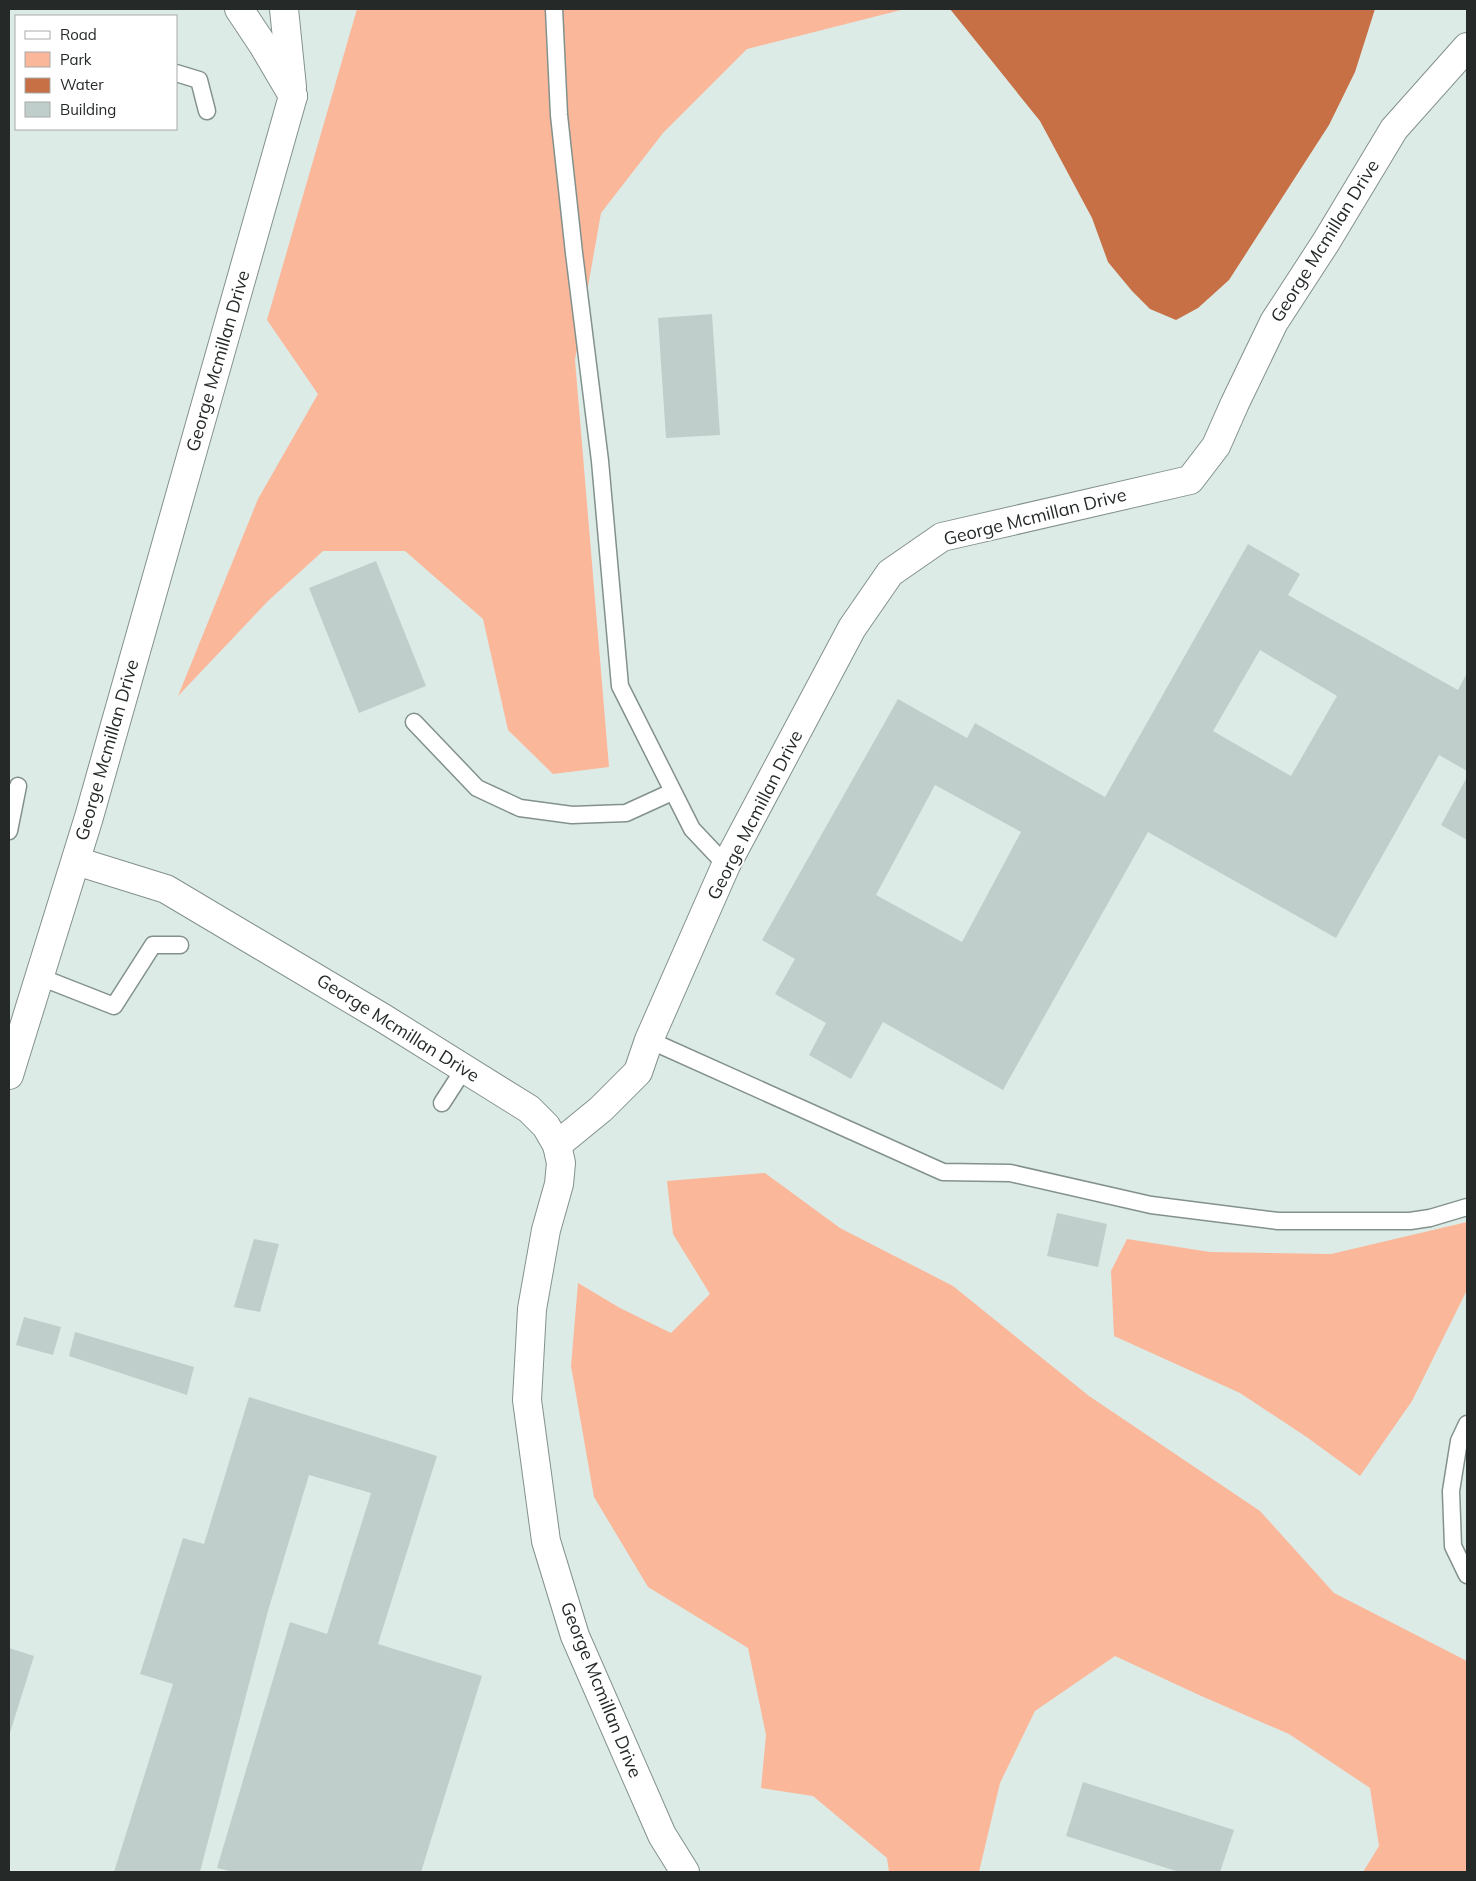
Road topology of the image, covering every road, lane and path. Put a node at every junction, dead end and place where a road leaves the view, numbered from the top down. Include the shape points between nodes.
1 (239, 9) edge
2 (284, 9) edge
3 (554, 9) edge
4 (1467, 47) edge
5 (178, 74) edge
6 (293, 96) junction
7 (207, 111) dead end
8 (414, 722) dead end
9 (18, 786) dead end
10 (672, 792) junction
11 (9, 831) edge
12 (76, 861) junction
13 (726, 865) junction
14 (180, 945) dead end
15 (40, 978) junction
16 (649, 1040) junction
17 (464, 1069) junction
18 (9, 1075) edge
19 (442, 1103) dead end
20 (557, 1145) junction
21 (1467, 1207) edge
22 (1467, 1424) edge
23 (1467, 1575) edge
24 (685, 1872) edge

1 - 6 street
2 - 6 street, George Mcmillan Drive
3 - 10 lane via 559,115 600,461 620,686
4 - 13 street, George Mcmillan Drive via 1394,129 1274,322 1216,446 1190,480 942,537 890,573 852,628
5 - 7 lane via 199,80
6 - 12 street, George Mcmillan Drive
8 - 10 lane via 477,788 520,808 572,815 626,813
9 - 11 lane
10 - 13 lane via 692,829
12 - 15 street
12 - 17 street, George Mcmillan Drive via 166,889
13 - 16 street, George Mcmillan Drive
14 - 15 lane via 153,945 114,1006
15 - 18 street
16 - 20 street, George Mcmillan Drive via 638,1072 601,1109
16 - 21 lane via 943,1172 1010,1173 1151,1206 1278,1221 1410,1221
17 - 19 lane
17 - 20 street, George Mcmillan Drive via 529,1109 546,1126
20 - 24 street, George Mcmillan Drive via 561,1163 559,1184 546,1230 532,1309 527,1400 546,1541 575,1636 662,1835
22 - 23 lane via 1458,1441 1451,1491 1453,1546

